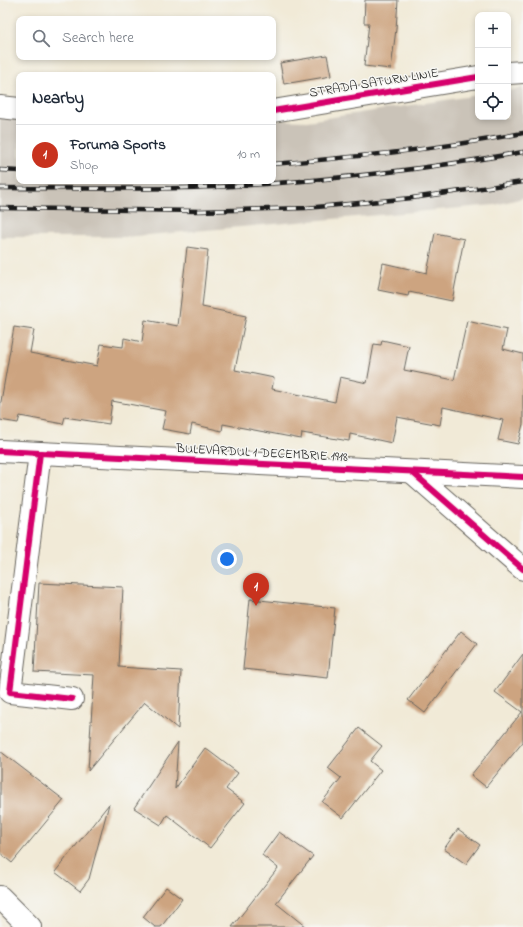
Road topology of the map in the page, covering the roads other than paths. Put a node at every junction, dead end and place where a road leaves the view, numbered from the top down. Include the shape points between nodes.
1 (523, 72) edge
2 (511, 73) edge
3 (475, 77) edge
4 (0, 107) edge
5 (16, 109) edge
6 (276, 111) edge
7 (0, 451) edge
8 (40, 453) junction
9 (412, 472) junction
10 (523, 477) edge
11 (523, 569) edge
12 (72, 699) dead end
13 (0, 897) edge
14 (30, 927) edge

1 - 2 street
3 - 6 street, STRADA SATURN LINIE
4 - 5 street
7 - 8 street, BULEVARDUL 1 DECEMBRIE 1918
8 - 9 street, BULEVARDUL 1 DECEMBRIE 1918
8 - 12 street via 10,692
9 - 10 street, BULEVARDUL 1 DECEMBRIE 1918
9 - 11 street
13 - 14 street

